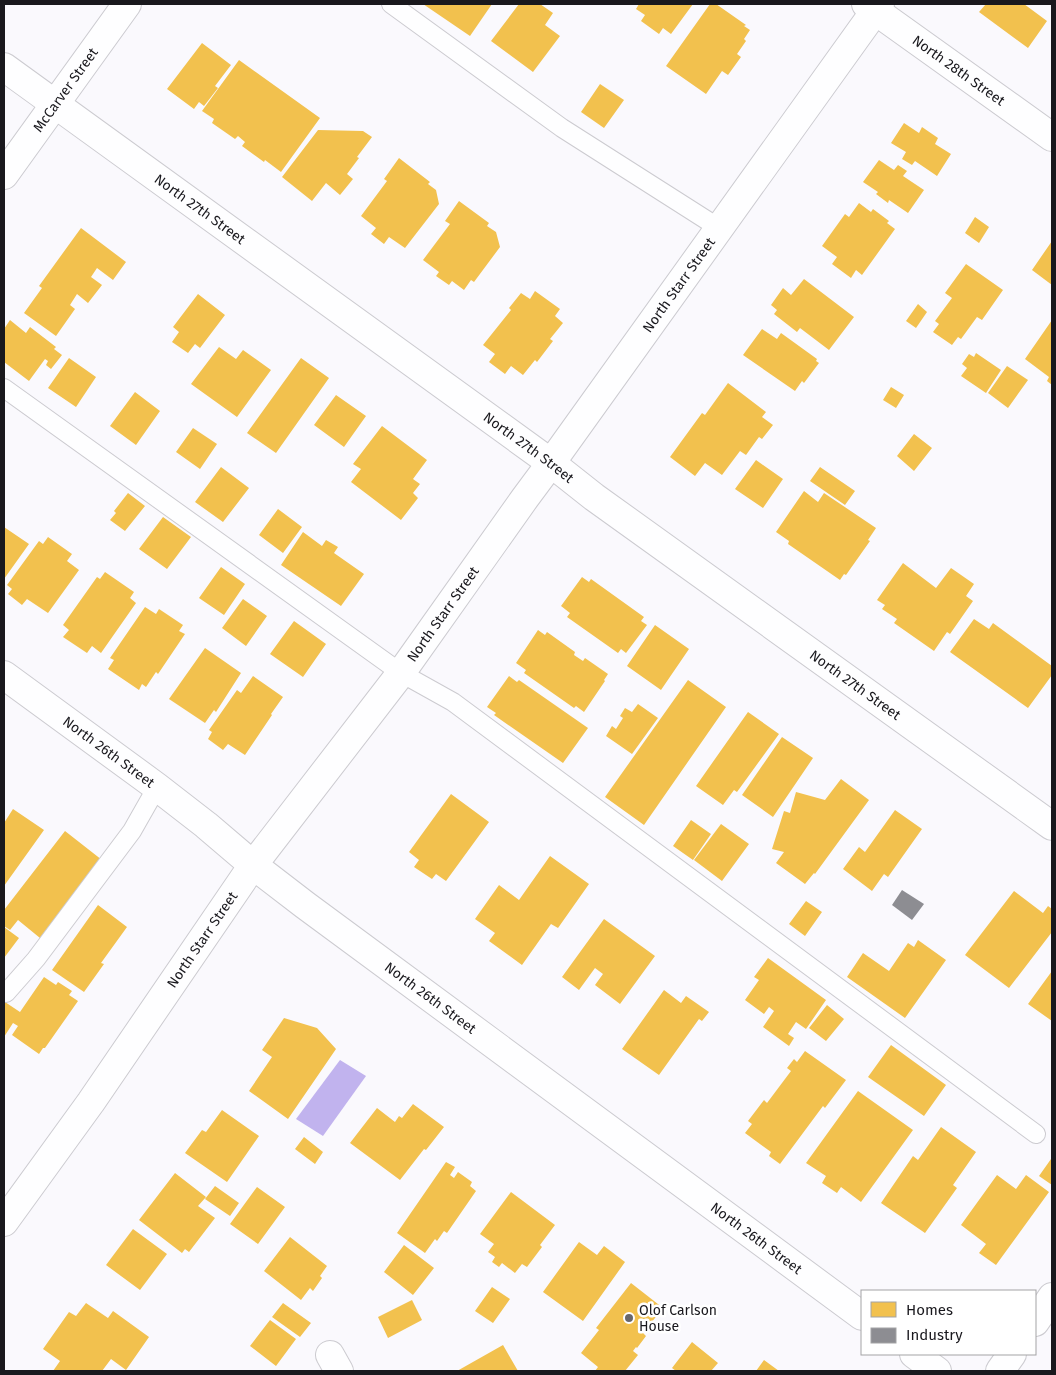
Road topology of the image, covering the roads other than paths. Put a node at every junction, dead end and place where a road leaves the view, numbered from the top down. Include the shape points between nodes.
1 (126, 4) edge
2 (390, 4) edge
3 (874, 6) edge
4 (4, 67) edge
5 (54, 104) junction
6 (1052, 137) edge
7 (4, 175) edge
8 (719, 228) junction
9 (4, 388) edge
10 (551, 463) junction
11 (401, 673) junction
12 (4, 675) edge
13 (157, 787) junction
14 (1052, 826) edge
15 (253, 865) junction
16 (4, 991) edge
17 (1036, 1134) dead end
18 (4, 1222) edge
19 (1052, 1297) edge
20 (861, 1315) edge
21 (1036, 1321) edge
22 (915, 1355) edge
23 (1011, 1355) edge
24 (937, 1371) edge
25 (1000, 1371) edge

1 - 5 street, McCarver Street
2 - 8 lane via 562,128
3 - 6 street, North 28th Street
3 - 8 street, North Starr Street
4 - 5 street, North 27th Street
5 - 7 street, McCarver Street
5 - 10 street, North 27th Street
8 - 10 street, North Starr Street
9 - 11 lane
10 - 11 street, North Starr Street
10 - 14 street, North 27th Street
11 - 15 street, North Starr Street
11 - 17 lane via 453,702
12 - 13 street, North 26th Street
13 - 15 street, North 26th Street
13 - 16 lane via 132,831 36,959 6,993
15 - 18 street, North Starr Street
15 - 20 street, North 26th Street
19 - 21 street
22 - 24 street
23 - 25 street

